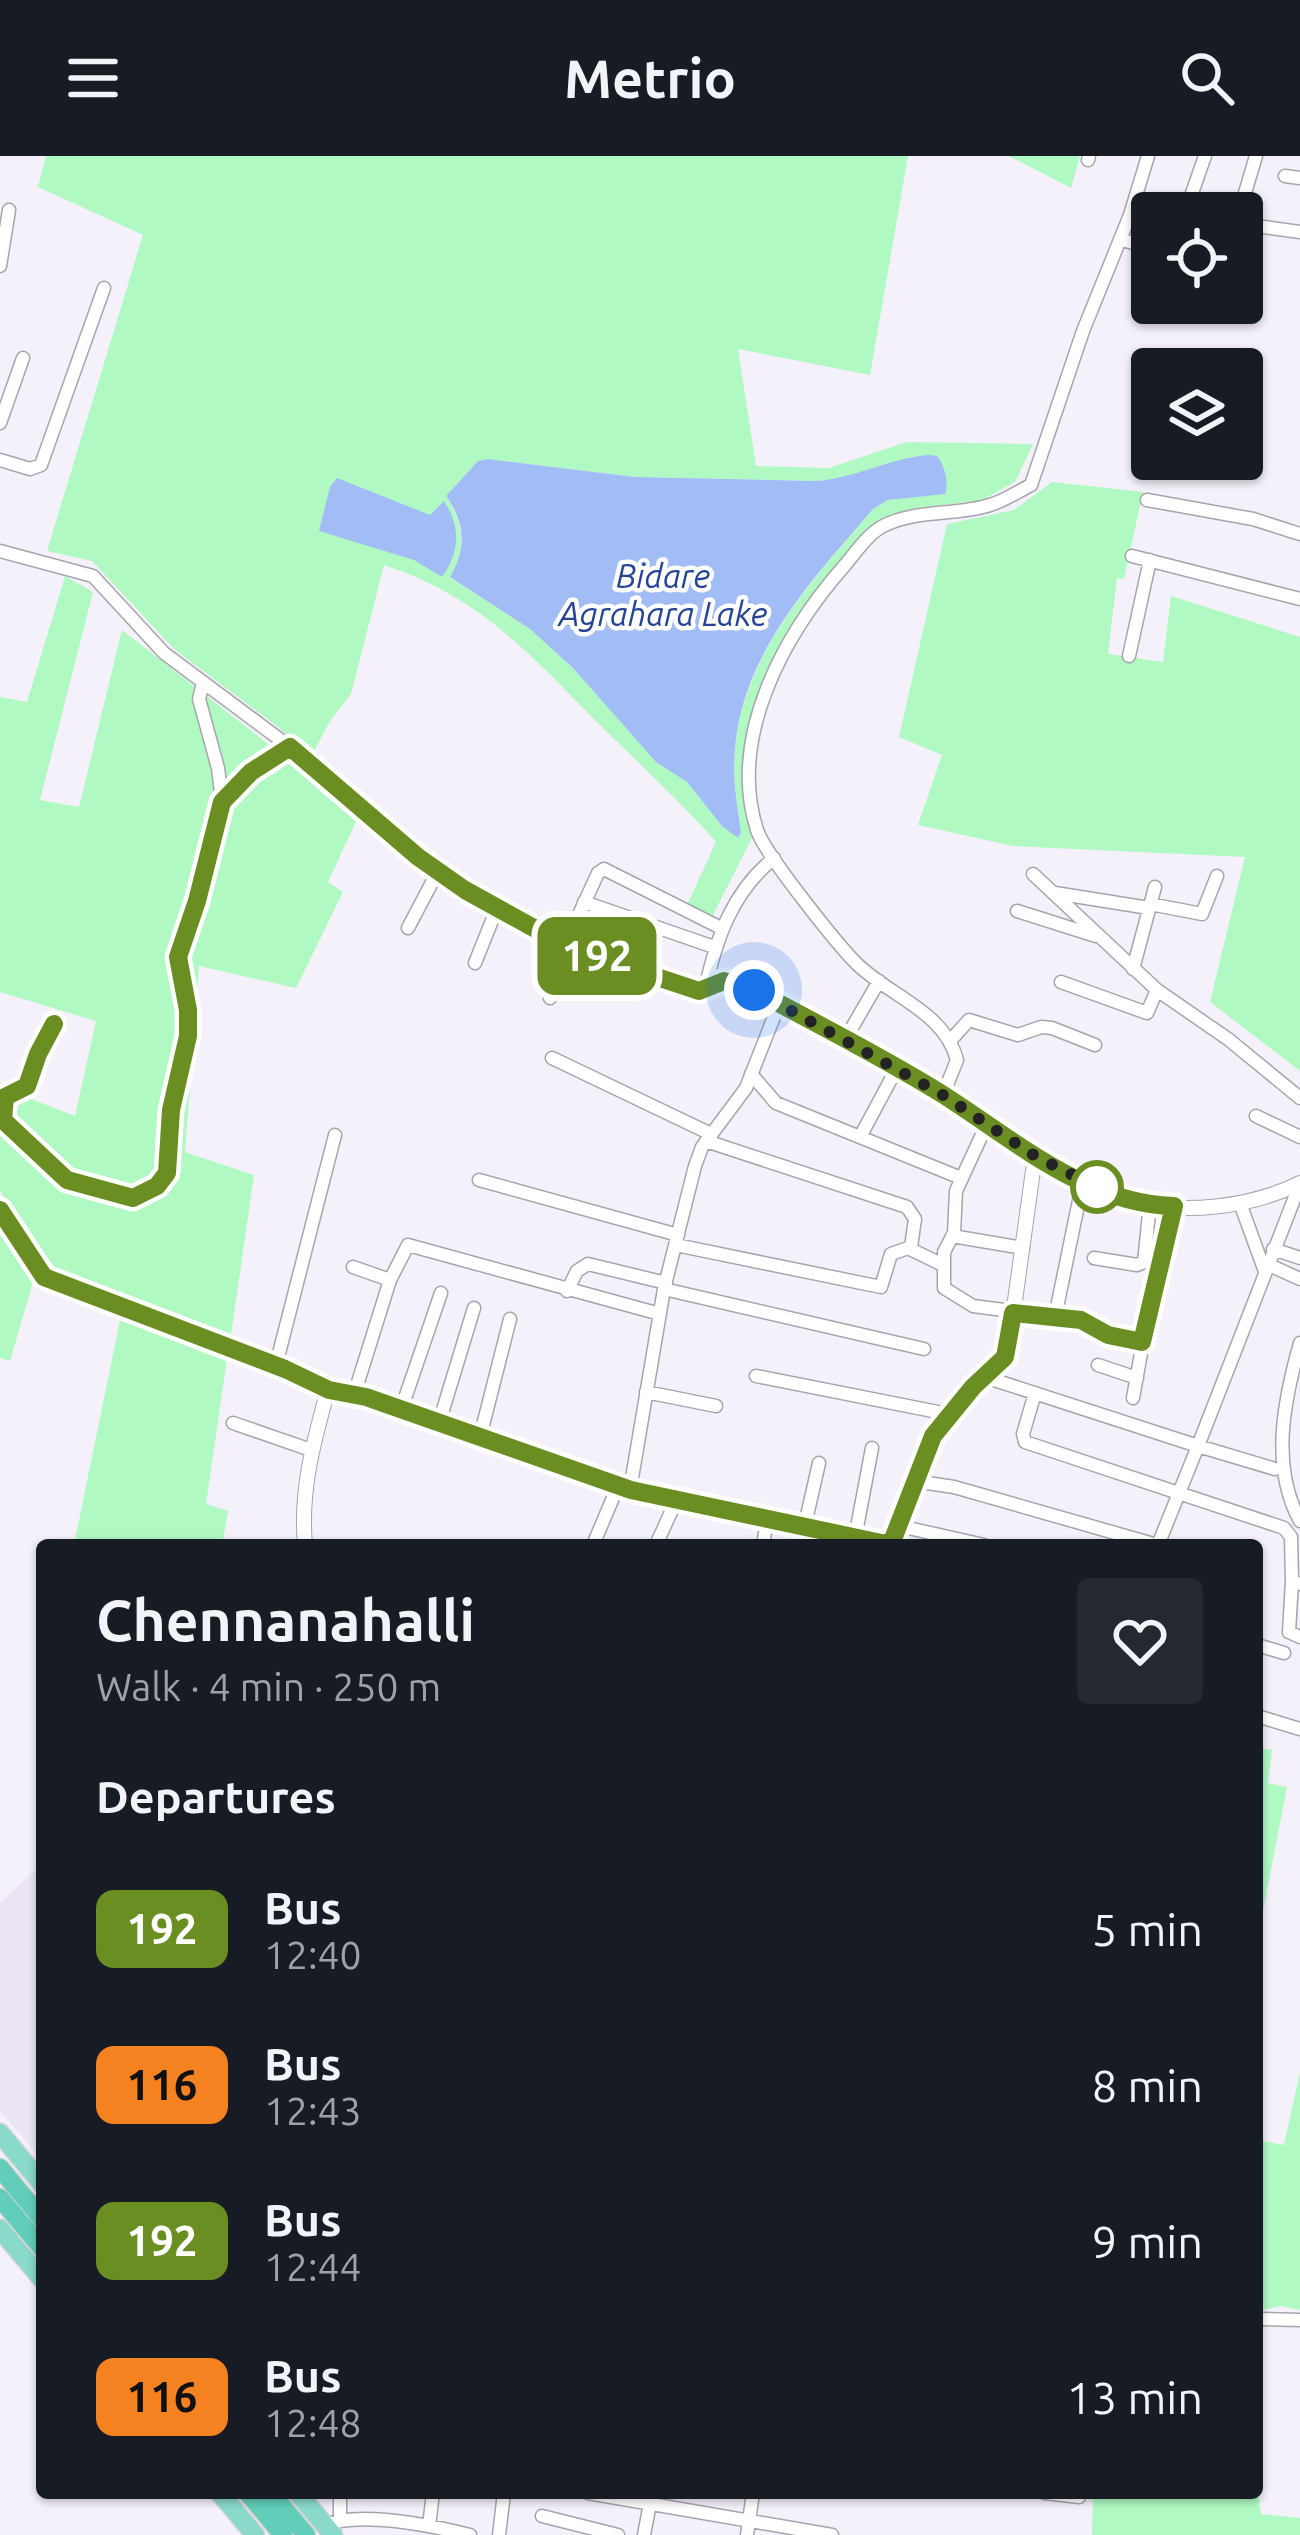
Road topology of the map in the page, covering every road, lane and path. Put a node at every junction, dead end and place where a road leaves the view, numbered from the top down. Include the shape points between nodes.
1 (1148, 156) edge
2 (1205, 156) edge
3 (1256, 156) edge
4 (1285, 176) dead end
5 (1300, 178) edge
6 (1192, 192) edge
7 (1249, 192) edge
8 (9, 210) dead end
9 (1263, 223) edge
10 (1300, 232) edge
11 (1120, 239) junction
12 (1131, 242) edge
13 (0, 266) edge
14 (104, 288) dead end
15 (23, 358) dead end
16 (0, 423) edge
17 (0, 460) edge
18 (1148, 500) dead end
19 (1300, 534) edge
20 (0, 551) edge
21 (1132, 556) dead end
22 (1150, 560) junction
23 (1300, 599) edge
24 (1129, 656) dead end
25 (202, 683) junction
26 (290, 747) junction
27 (222, 802) junction
28 (774, 858) junction
29 (438, 871) junction
30 (1034, 874) dead end
31 (1217, 876) dead end
32 (1155, 887) dead end
33 (1054, 892) junction
34 (584, 902) junction
35 (1149, 906) junction
36 (497, 908) junction
37 (1017, 910) dead end
38 (408, 928) dead end
39 (656, 928) junction
40 (721, 928) junction
41 (1102, 938) junction
42 (567, 946) junction
43 (714, 947) junction
44 (475, 963) dead end
45 (1133, 969) junction
46 (644, 971) junction
47 (879, 981) junction
48 (1061, 982) dead end
49 (705, 990) junction
50 (1157, 990) junction
51 (550, 998) dead end
52 (779, 1004) junction
53 (54, 1024) dead end
54 (846, 1038) junction
55 (950, 1041) junction
56 (1095, 1045) dead end
57 (552, 1058) dead end
58 (897, 1068) junction
59 (751, 1074) junction
60 (943, 1095) junction
61 (1300, 1098) edge
62 (1256, 1116) dead end
63 (1, 1119) edge
64 (986, 1126) junction
65 (334, 1135) dead end
66 (1300, 1136) edge
67 (860, 1137) junction
68 (709, 1138) junction
69 (1035, 1156) junction
70 (961, 1178) junction
71 (479, 1180) dead end
72 (1084, 1181) junction
73 (1300, 1183) edge
74 (1240, 1202) junction
75 (1150, 1204) junction
76 (1174, 1206) junction
77 (0, 1210) edge
78 (952, 1236) junction
79 (677, 1240) junction
80 (1023, 1248) junction
81 (910, 1249) junction
82 (1273, 1249) junction
83 (1094, 1258) dead end
84 (1300, 1258) edge
85 (943, 1265) junction
86 (353, 1267) dead end
87 (1265, 1267) junction
88 (1300, 1279) edge
89 (390, 1280) junction
90 (665, 1286) junction
91 (567, 1291) junction
92 (441, 1293) dead end
93 (474, 1309) dead end
94 (1013, 1313) junction
95 (660, 1314) junction
96 (1055, 1317) junction
97 (510, 1319) dead end
98 (1142, 1342) junction
99 (1300, 1343) edge
100 (924, 1349) dead end
101 (1098, 1365) dead end
102 (276, 1366) junction
103 (756, 1376) dead end
104 (985, 1377) junction
105 (1137, 1378) junction
106 (1294, 1383) edge
107 (329, 1390) junction
108 (646, 1392) junction
109 (355, 1394) junction
110 (1035, 1394) junction
111 (1133, 1398) dead end
112 (716, 1406) dead end
113 (401, 1410) junction
114 (948, 1414) junction
115 (233, 1423) dead end
116 (439, 1423) junction
117 (479, 1437) junction
118 (1198, 1446) junction
119 (872, 1448) dead end
120 (311, 1450) junction
121 (1284, 1452) junction
122 (1300, 1457) edge
123 (819, 1463) dead end
124 (1275, 1469) dead end
125 (914, 1481) junction
126 (624, 1488) junction
127 (1180, 1492) junction
128 (676, 1501) junction
129 (767, 1521) junction
130 (1300, 1521) edge
131 (899, 1526) junction
132 (804, 1529) junction
133 (854, 1538) junction
134 (305, 1539) edge
135 (596, 1539) edge
136 (659, 1539) edge
137 (764, 1539) edge
138 (860, 1539) edge
139 (892, 1539) edge
140 (957, 1539) edge
141 (1137, 1539) edge
142 (1160, 1539) edge
143 (1296, 1582) edge
144 (1300, 1637) edge
145 (1263, 1648) edge
146 (1284, 1653) dead end
147 (1263, 1718) edge
148 (1300, 1729) edge
149 (0, 2133) edge
150 (0, 2168) edge
151 (36, 2177) edge
152 (0, 2198) edge
153 (34, 2218) edge
154 (0, 2229) edge
155 (36, 2272) edge
156 (1263, 2319) edge
157 (1300, 2320) edge
158 (225, 2499) edge
159 (253, 2499) edge
160 (280, 2499) edge
161 (302, 2499) edge
162 (337, 2499) edge
163 (432, 2499) edge
164 (503, 2499) edge
165 (651, 2499) edge
166 (542, 2516) dead end
167 (429, 2526) junction
168 (748, 2528) edge
169 (324, 2530) edge
170 (255, 2535) edge
171 (283, 2535) edge
172 (470, 2535) edge
173 (499, 2535) edge
174 (617, 2535) edge
175 (644, 2535) edge
176 (832, 2535) edge

1 - 11 street
2 - 6 street
3 - 7 street
4 - 5 street
8 - 13 street
9 - 10 street
11 - 12 street
11 - 28 street via 1030,485 989,506 878,529 784,647 768,683 750,782 757,832
14 - 17 street via 41,465
15 - 16 street
18 - 19 street
20 - 25 street via 93,576
21 - 22 street
22 - 23 street
22 - 24 street
25 - 26 street
25 - 27 street
26 - 27 street
26 - 29 street
27 - 63 street via 178,957 188,1036 167,1173 133,1198 67,1180
28 - 40 street via 749,881
28 - 47 street via 844,951
29 - 36 street
29 - 38 street
30 - 33 street
31 - 35 street via 1202,914
32 - 35 street
33 - 35 street
33 - 41 street
34 - 39 street
34 - 40 street via 604,869
34 - 42 street
35 - 45 street
36 - 42 street
36 - 44 street
37 - 41 street
39 - 43 street
39 - 46 street
40 - 43 street
41 - 45 street
42 - 46 street
42 - 51 street
43 - 49 street
45 - 50 street
46 - 49 street
47 - 54 street
47 - 55 street
48 - 50 street via 1147,1013
49 - 52 street via 730,982
50 - 61 street
52 - 54 street
52 - 59 street
53 - 63 street via 27,1086 5,1097
54 - 58 street
55 - 56 street via 969,1020 1018,1035 1052,1028
55 - 60 street via 957,1060
57 - 68 street
58 - 60 street
58 - 67 street
59 - 67 street via 770,1100
59 - 68 street
60 - 64 street
62 - 66 street
64 - 69 street
64 - 70 street
65 - 102 street
67 - 70 street
68 - 79 street
68 - 81 street via 907,1207 915,1220
69 - 72 street
69 - 80 street
70 - 78 street
71 - 79 street
72 - 75 street
72 - 96 street
73 - 74 street
73 - 82 street
74 - 76 street
74 - 87 street
75 - 76 street
75 - 83 street via 1144,1262
76 - 98 street
77 - 102 street via 44,1277
78 - 80 street
78 - 85 street
79 - 81 street via 881,1287 891,1254
79 - 90 street
80 - 94 street
81 - 85 street
82 - 84 street
82 - 87 street
85 - 94 street via 947,1292
86 - 89 street
87 - 88 street
87 - 118 street
89 - 91 street via 404,1246 412,1245
89 - 109 street
90 - 91 street via 588,1264
90 - 95 street
90 - 100 street
91 - 95 street
92 - 113 street
93 - 116 street
94 - 96 street
94 - 104 street via 1008,1352
95 - 108 street
96 - 98 street
97 - 117 street
98 - 105 street
99 - 106 street
101 - 105 street
102 - 107 street
103 - 114 street
104 - 110 street
104 - 114 street
105 - 111 street
106 - 121 street via 1281,1413
107 - 109 street
107 - 120 street
108 - 112 street
108 - 126 street
109 - 113 street
110 - 118 street
110 - 127 street via 1025,1442
113 - 116 street
114 - 125 street
115 - 120 street
116 - 117 street
117 - 126 street
118 - 124 street
118 - 127 street
119 - 133 street
120 - 134 street
121 - 122 street
121 - 130 street via 1289,1502
123 - 132 street
125 - 131 street
125 - 141 street
126 - 128 street
126 - 135 street
127 - 142 street
127 - 143 street via 1284,1528
128 - 129 street
128 - 136 street
129 - 132 street
129 - 137 street
131 - 139 street
131 - 140 street
132 - 133 street
133 - 138 street
143 - 144 street via 1289,1632
145 - 146 street
147 - 148 street
149 - 151 main road
150 - 153 highway
152 - 153 highway
154 - 155 main road
156 - 157 street
158 - 170 main road
159 - 171 highway
160 - 169 highway
161 - 169 main road
162 - 169 street
163 - 167 street
164 - 173 street
165 - 168 street
165 - 175 street
166 - 174 street
167 - 169 street
167 - 172 street
168 - 176 street

